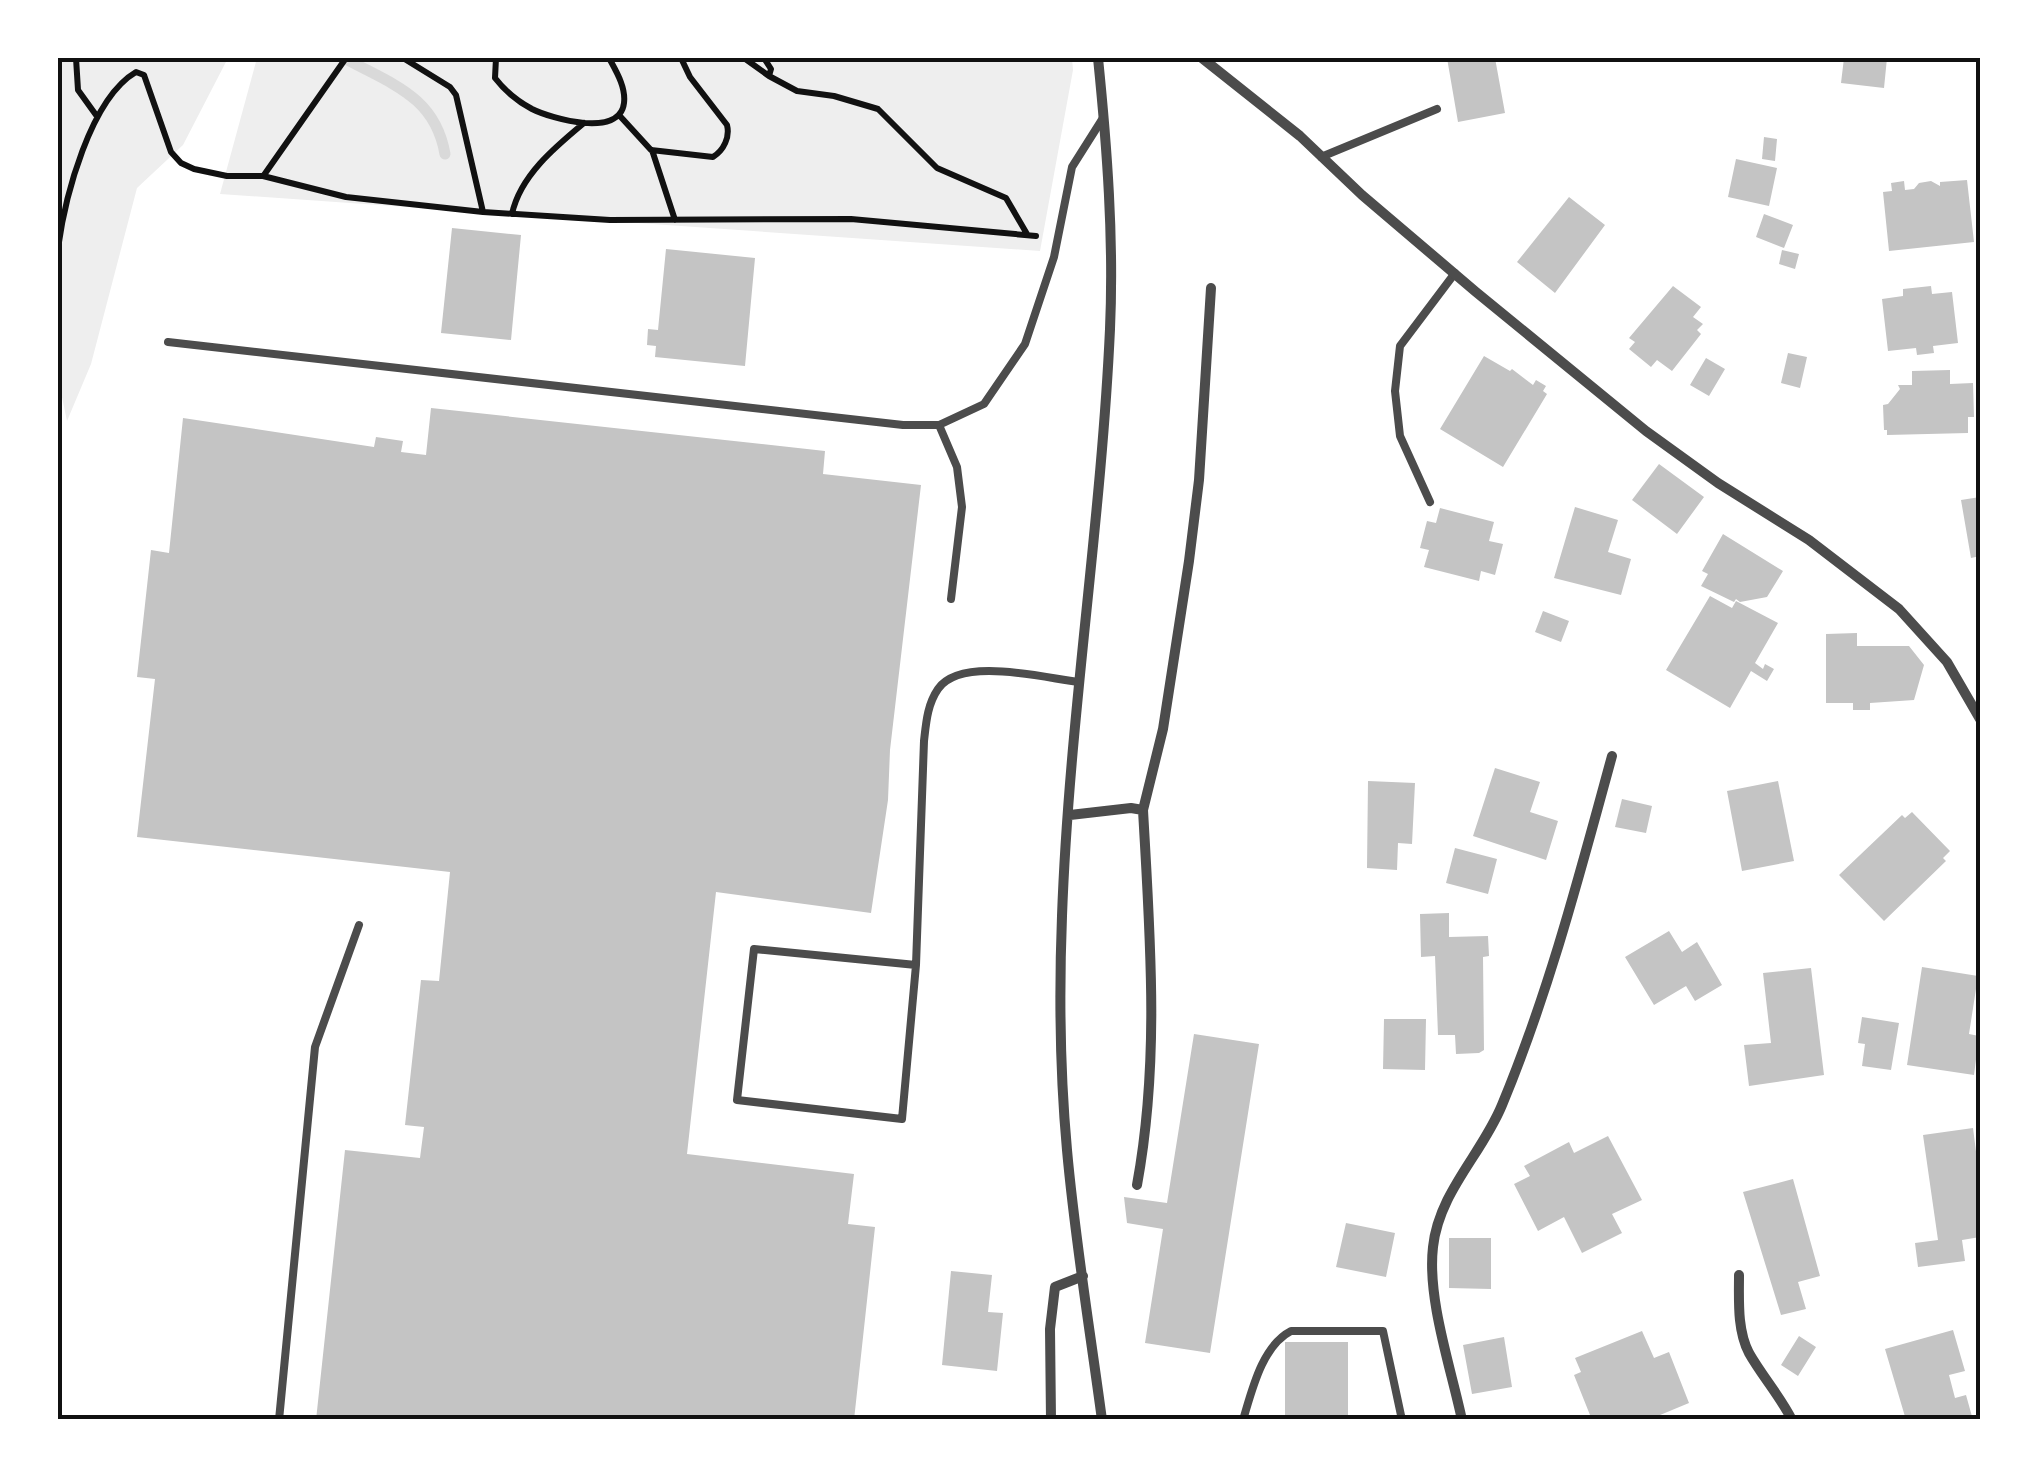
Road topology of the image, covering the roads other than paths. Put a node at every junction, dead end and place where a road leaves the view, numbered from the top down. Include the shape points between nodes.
1 (1098, 58) edge
2 (1202, 58) edge
3 (1438, 109) dead end
4 (1103, 118) junction
5 (1321, 157) junction
6 (1444, 263) junction
7 (1211, 288) dead end
8 (168, 342) dead end
9 (939, 425) junction
10 (1430, 502) dead end
11 (951, 599) dead end
12 (1079, 682) junction
13 (1980, 719) edge
14 (1612, 756) dead end
15 (1143, 810) junction
16 (1070, 816) junction
17 (359, 925) dead end
18 (916, 965) junction
19 (1137, 1185) dead end
20 (1739, 1275) dead end
21 (1083, 1276) junction
22 (279, 1420) edge
23 (1051, 1420) edge
24 (1102, 1420) edge
25 (1243, 1420) edge
26 (1402, 1420) edge
27 (1462, 1420) edge
28 (1792, 1420) edge

1 - 4 street
2 - 5 street
3 - 5 lane
4 - 9 lane via 1072,167 1026,344 984,404
4 - 12 street via 1110,324
5 - 6 street
6 - 10 lane via 1455,274 1400,346 1395,391 1400,436
6 - 13 street via 1646,431 1899,609 1947,662
7 - 15 street via 1200,480 1163,729
8 - 9 lane
9 - 11 lane via 957,467 962,507
12 - 16 street
12 - 18 lane via 982,670 956,674 939,687 924,742
14 - 27 street via 1523,1053 1500,1110 1440,1211 1432,1249 1435,1299
15 - 16 street
15 - 19 street via 1151,1094
16 - 21 street via 1062,1026 1067,1149
17 - 22 lane via 315,1048
18 - 18 lane via 754,949 737,1100 902,1118
20 - 28 street via 1748,1351
21 - 23 street via 1055,1287
21 - 24 street
25 - 26 lane via 1262,1366 1291,1330 1383,1331

